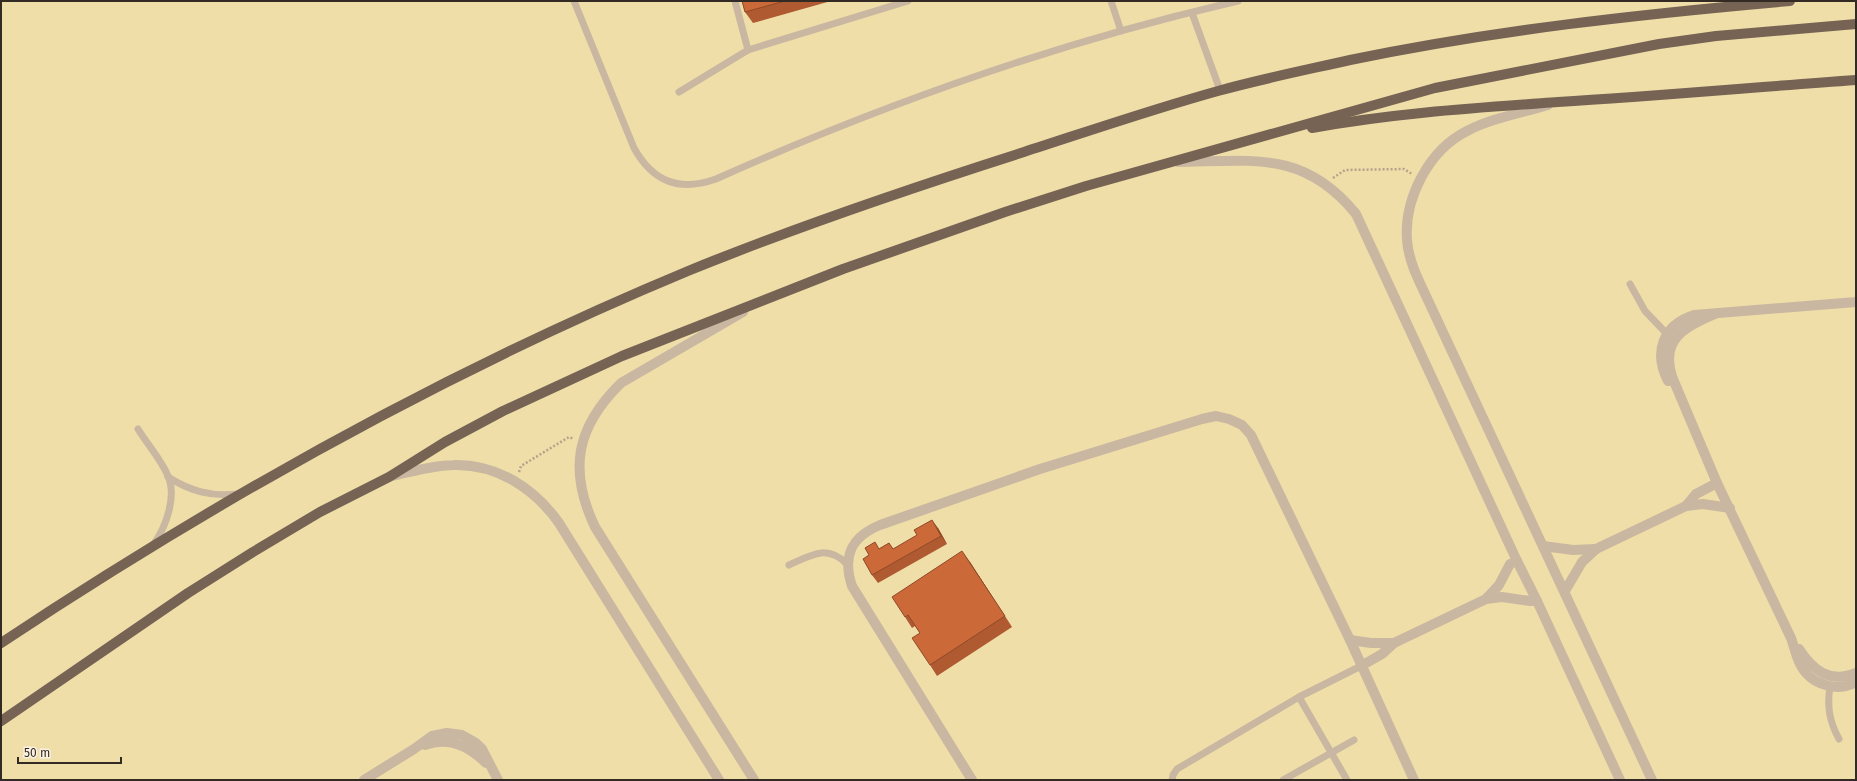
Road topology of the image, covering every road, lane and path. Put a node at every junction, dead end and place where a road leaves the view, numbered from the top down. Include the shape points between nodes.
1 (574, 1) edge
2 (734, 1) edge
3 (908, 1) edge
4 (1111, 1) edge
5 (1238, 1) edge
6 (1790, 1) edge
7 (1192, 12) junction
8 (1856, 24) edge
9 (1121, 31) junction
10 (748, 50) junction
11 (1856, 80) edge
12 (1220, 90) junction
13 (679, 92) dead end
14 (1557, 102) junction
15 (1270, 136) junction
16 (1168, 162) junction
17 (1421, 179) junction
18 (1326, 183) junction
19 (1630, 284) dead end
20 (763, 300) junction
21 (1856, 302) edge
22 (1715, 314) junction
23 (1667, 334) junction
24 (1681, 398) junction
25 (138, 429) dead end
26 (583, 441) junction
27 (168, 477) junction
28 (390, 477) junction
29 (514, 481) junction
30 (1717, 483) junction
31 (242, 494) junction
32 (1686, 506) junction
33 (1730, 508) junction
34 (1543, 546) junction
35 (152, 547) junction
36 (1596, 549) junction
37 (1517, 561) junction
38 (847, 564) junction
39 (789, 565) dead end
40 (1565, 591) junction
41 (1486, 599) junction
42 (1537, 601) junction
43 (1791, 638) junction
44 (1350, 640) junction
45 (1394, 643) junction
46 (1, 644) edge
47 (1361, 666) junction
48 (1856, 672) edge
49 (1856, 682) edge
50 (1830, 686) junction
51 (1299, 697) junction
52 (1, 721) edge
53 (1839, 739) dead end
54 (1354, 740) dead end
55 (1332, 753) junction
56 (364, 780) edge
57 (498, 780) edge
58 (719, 780) edge
59 (754, 780) edge
60 (972, 780) edge
61 (1172, 780) edge
62 (1283, 780) edge
63 (1348, 780) edge
64 (1414, 780) edge
65 (1620, 780) edge
66 (1652, 780) edge

1 - 9 lane via 642,162 653,174 668,182 684,185 716,179 783,149 921,95
2 - 10 lane
3 - 10 lane
4 - 9 lane
5 - 7 lane
6 - 12 main road via 1614,18 1482,36 1350,60
7 - 9 lane
7 - 12 lane
8 - 15 main road via 1716,36 1603,54 1435,88 1352,110
10 - 13 lane
11 - 14 main road
12 - 31 main road via 913,187 688,271 574,321 469,372
14 - 15 main road via 1413,113
14 - 17 street via 1466,131 1448,144 1433,160
15 - 16 main road
16 - 18 street via 1264,161 1307,172
16 - 20 main road via 990,217
17 - 18 path via 1404,169 1345,170
17 - 34 street via 1412,198 1408,219 1407,240 1411,261
18 - 37 street via 1343,197 1363,227
19 - 23 lane via 1645,311
20 - 26 street via 621,383 595,412
20 - 28 main road via 622,356 556,386 445,442
21 - 22 street
22 - 23 street via 1686,318
22 - 24 street via 1684,329 1672,346 1669,358 1670,372
23 - 24 street via 1661,348 1662,367 1667,380
24 - 30 street
25 - 27 lane
26 - 29 path via 569,437 521,466
26 - 59 street via 579,463 580,485 595,527
27 - 31 lane via 196,491 219,495
27 - 35 lane via 171,491 166,521
28 - 29 street via 455,465 475,466
28 - 52 main road via 320,512 188,593
29 - 58 street via 542,501 559,523
30 - 32 street via 1696,494
30 - 33 street
31 - 35 main road
32 - 33 street via 1703,504
32 - 36 street
33 - 43 street
34 - 36 street via 1573,550
34 - 40 street
35 - 46 main road
36 - 40 street via 1582,562
37 - 41 street via 1508,567 1499,586
37 - 42 street
38 - 39 lane via 832,553 822,552
38 - 44 street via 850,551 857,539 880,525 1040,469 1216,416 1242,425 1251,435
38 - 60 street via 848,575 857,596
40 - 66 street
41 - 42 street via 1502,597
41 - 45 street
42 - 65 street
43 - 48 street via 1806,660 1823,674 1838,676
43 - 50 street via 1804,671 1819,683
44 - 45 street
44 - 47 street
45 - 47 street via 1382,654
47 - 51 lane
47 - 64 street
49 - 50 street via 1845,686
50 - 53 lane via 1829,714 1832,727
51 - 55 lane
51 - 61 lane via 1177,769
54 - 55 lane
55 - 62 lane
55 - 63 lane
56 - 57 street via 425,740 439,734 454,733 470,738 482,749

